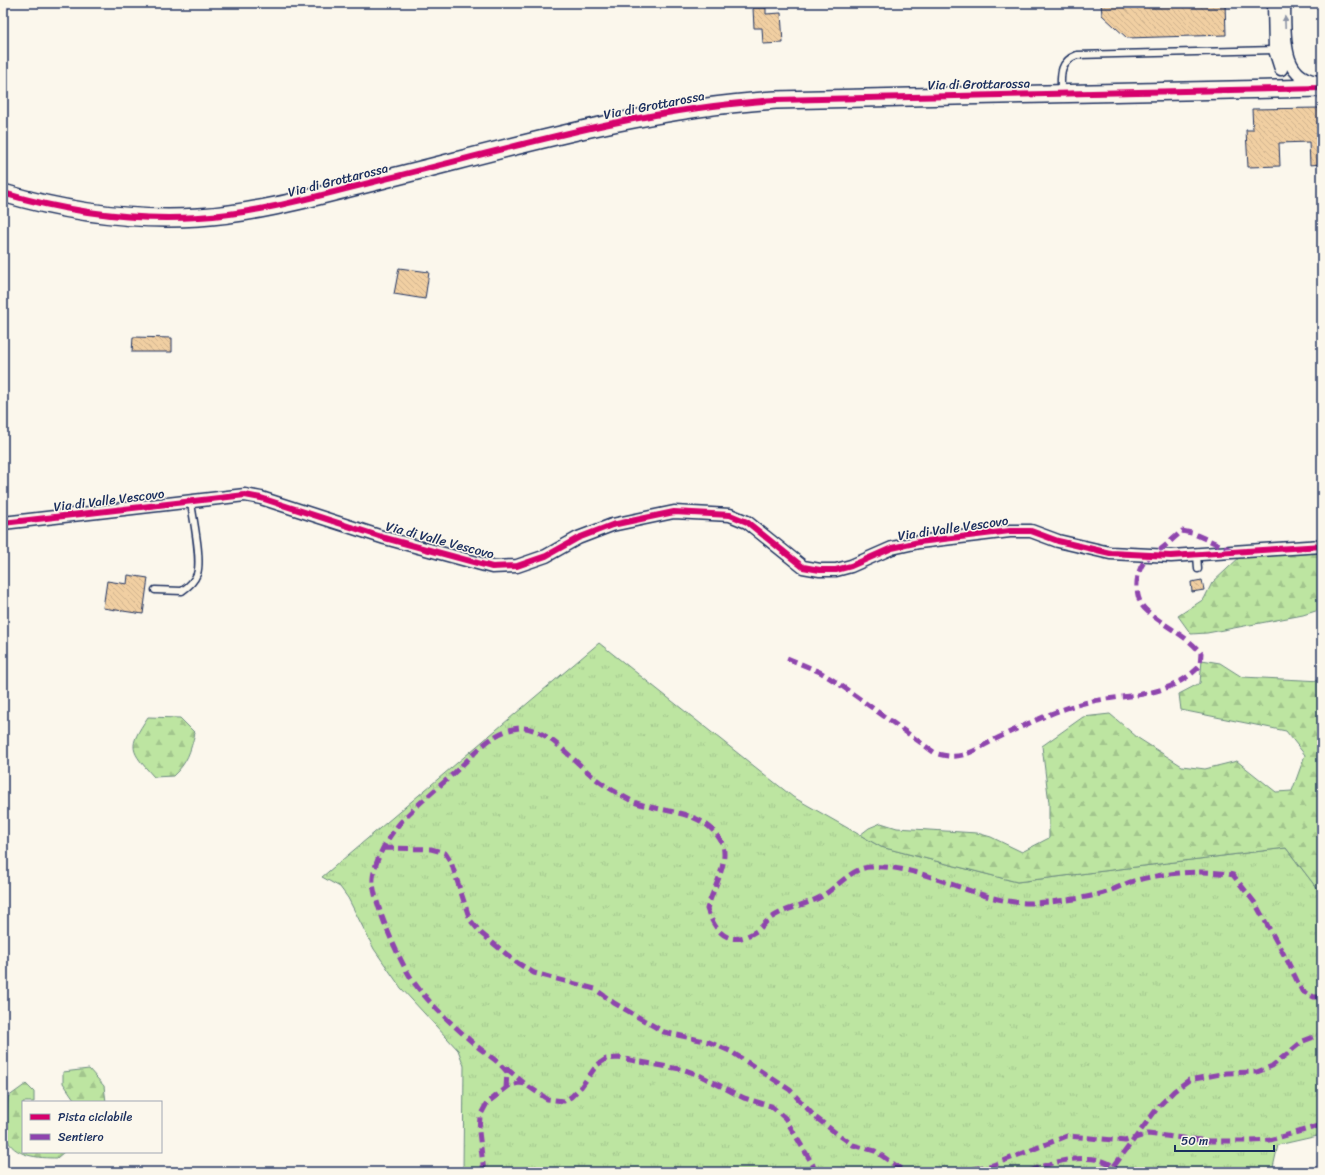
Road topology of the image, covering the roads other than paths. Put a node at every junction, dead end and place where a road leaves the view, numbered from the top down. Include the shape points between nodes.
1 (1274, 3) edge
2 (1284, 3) edge
3 (1280, 50) junction
4 (1322, 82) edge
5 (1322, 88) edge
6 (1281, 89) junction
7 (1061, 94) junction
8 (3, 193) edge
9 (190, 502) junction
10 (3, 523) edge
11 (1322, 546) edge
12 (1197, 554) junction
13 (1198, 569) dead end
14 (155, 590) dead end

1 - 3 street
3 -> 2 street
3 - 4 street via 1298,73 1307,79
3 - 6 street
3 - 7 lane via 1077,55 1066,61 1062,69
5 - 6 street, Via di Grottarossa
6 - 7 street, Via di Grottarossa
7 - 8 street, Via di Grottarossa via 776,100 710,105 593,128 294,202 230,214 171,218 111,215 53,206
9 - 10 street, Via di Valle Vescovo
9 - 12 street, Via di Valle Vescovo via 245,495 260,498 385,538 492,567 517,566 546,556 578,538 612,525 674,512 730,515 747,522 803,567 820,570 836,570 851,566 892,548 919,542 1010,531 1031,531 1058,541 1110,552 1171,556
9 - 14 lane via 196,535 197,574 191,584 182,591
11 - 12 street, Via di Valle Vescovo
12 - 13 lane

